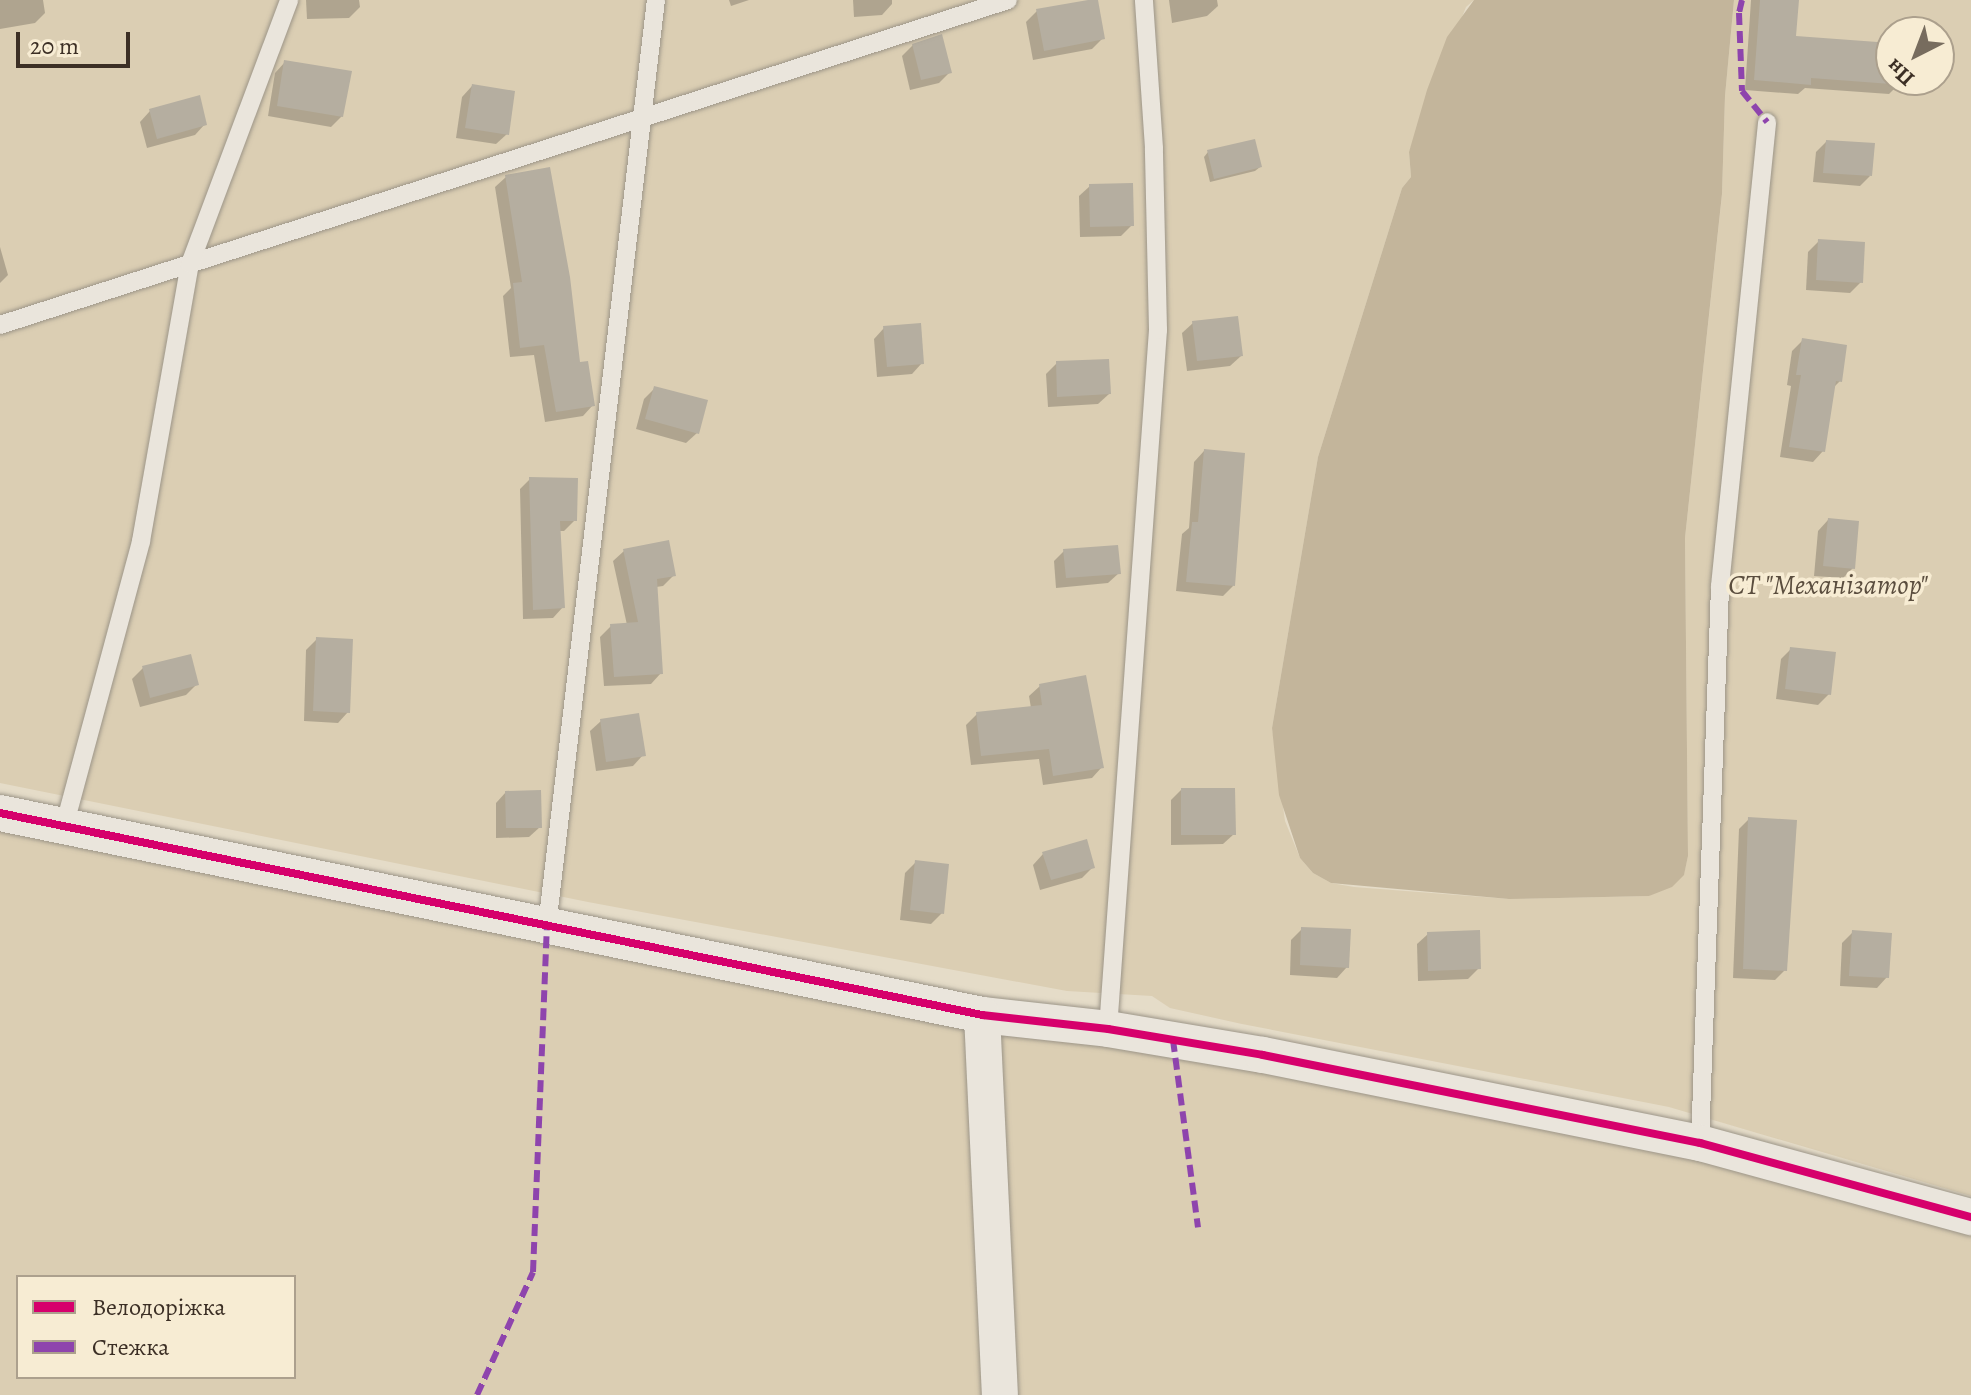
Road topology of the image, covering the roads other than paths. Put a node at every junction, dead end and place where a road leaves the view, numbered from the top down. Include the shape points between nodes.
1 (289, 0) edge
2 (656, 0) edge
3 (1008, 0) edge
4 (1144, 0) edge
5 (642, 117) junction
6 (1767, 122) dead end
7 (190, 264) junction
8 (0, 325) edge
9 (0, 813) edge
10 (64, 827) junction
11 (547, 926) junction
12 (982, 1015) junction
13 (1108, 1029) junction
14 (1700, 1143) junction
15 (1971, 1217) edge
16 (1000, 1395) edge

1 - 7 lane
2 - 5 lane
3 - 5 lane
4 - 13 lane via 1158,330
5 - 7 lane
5 - 11 lane
6 - 14 lane via 1720,586
7 - 8 lane
7 - 10 lane via 141,541
9 - 10 street
10 - 11 street
11 - 12 street
12 - 13 street
12 - 16 street
13 - 14 street
14 - 15 street

